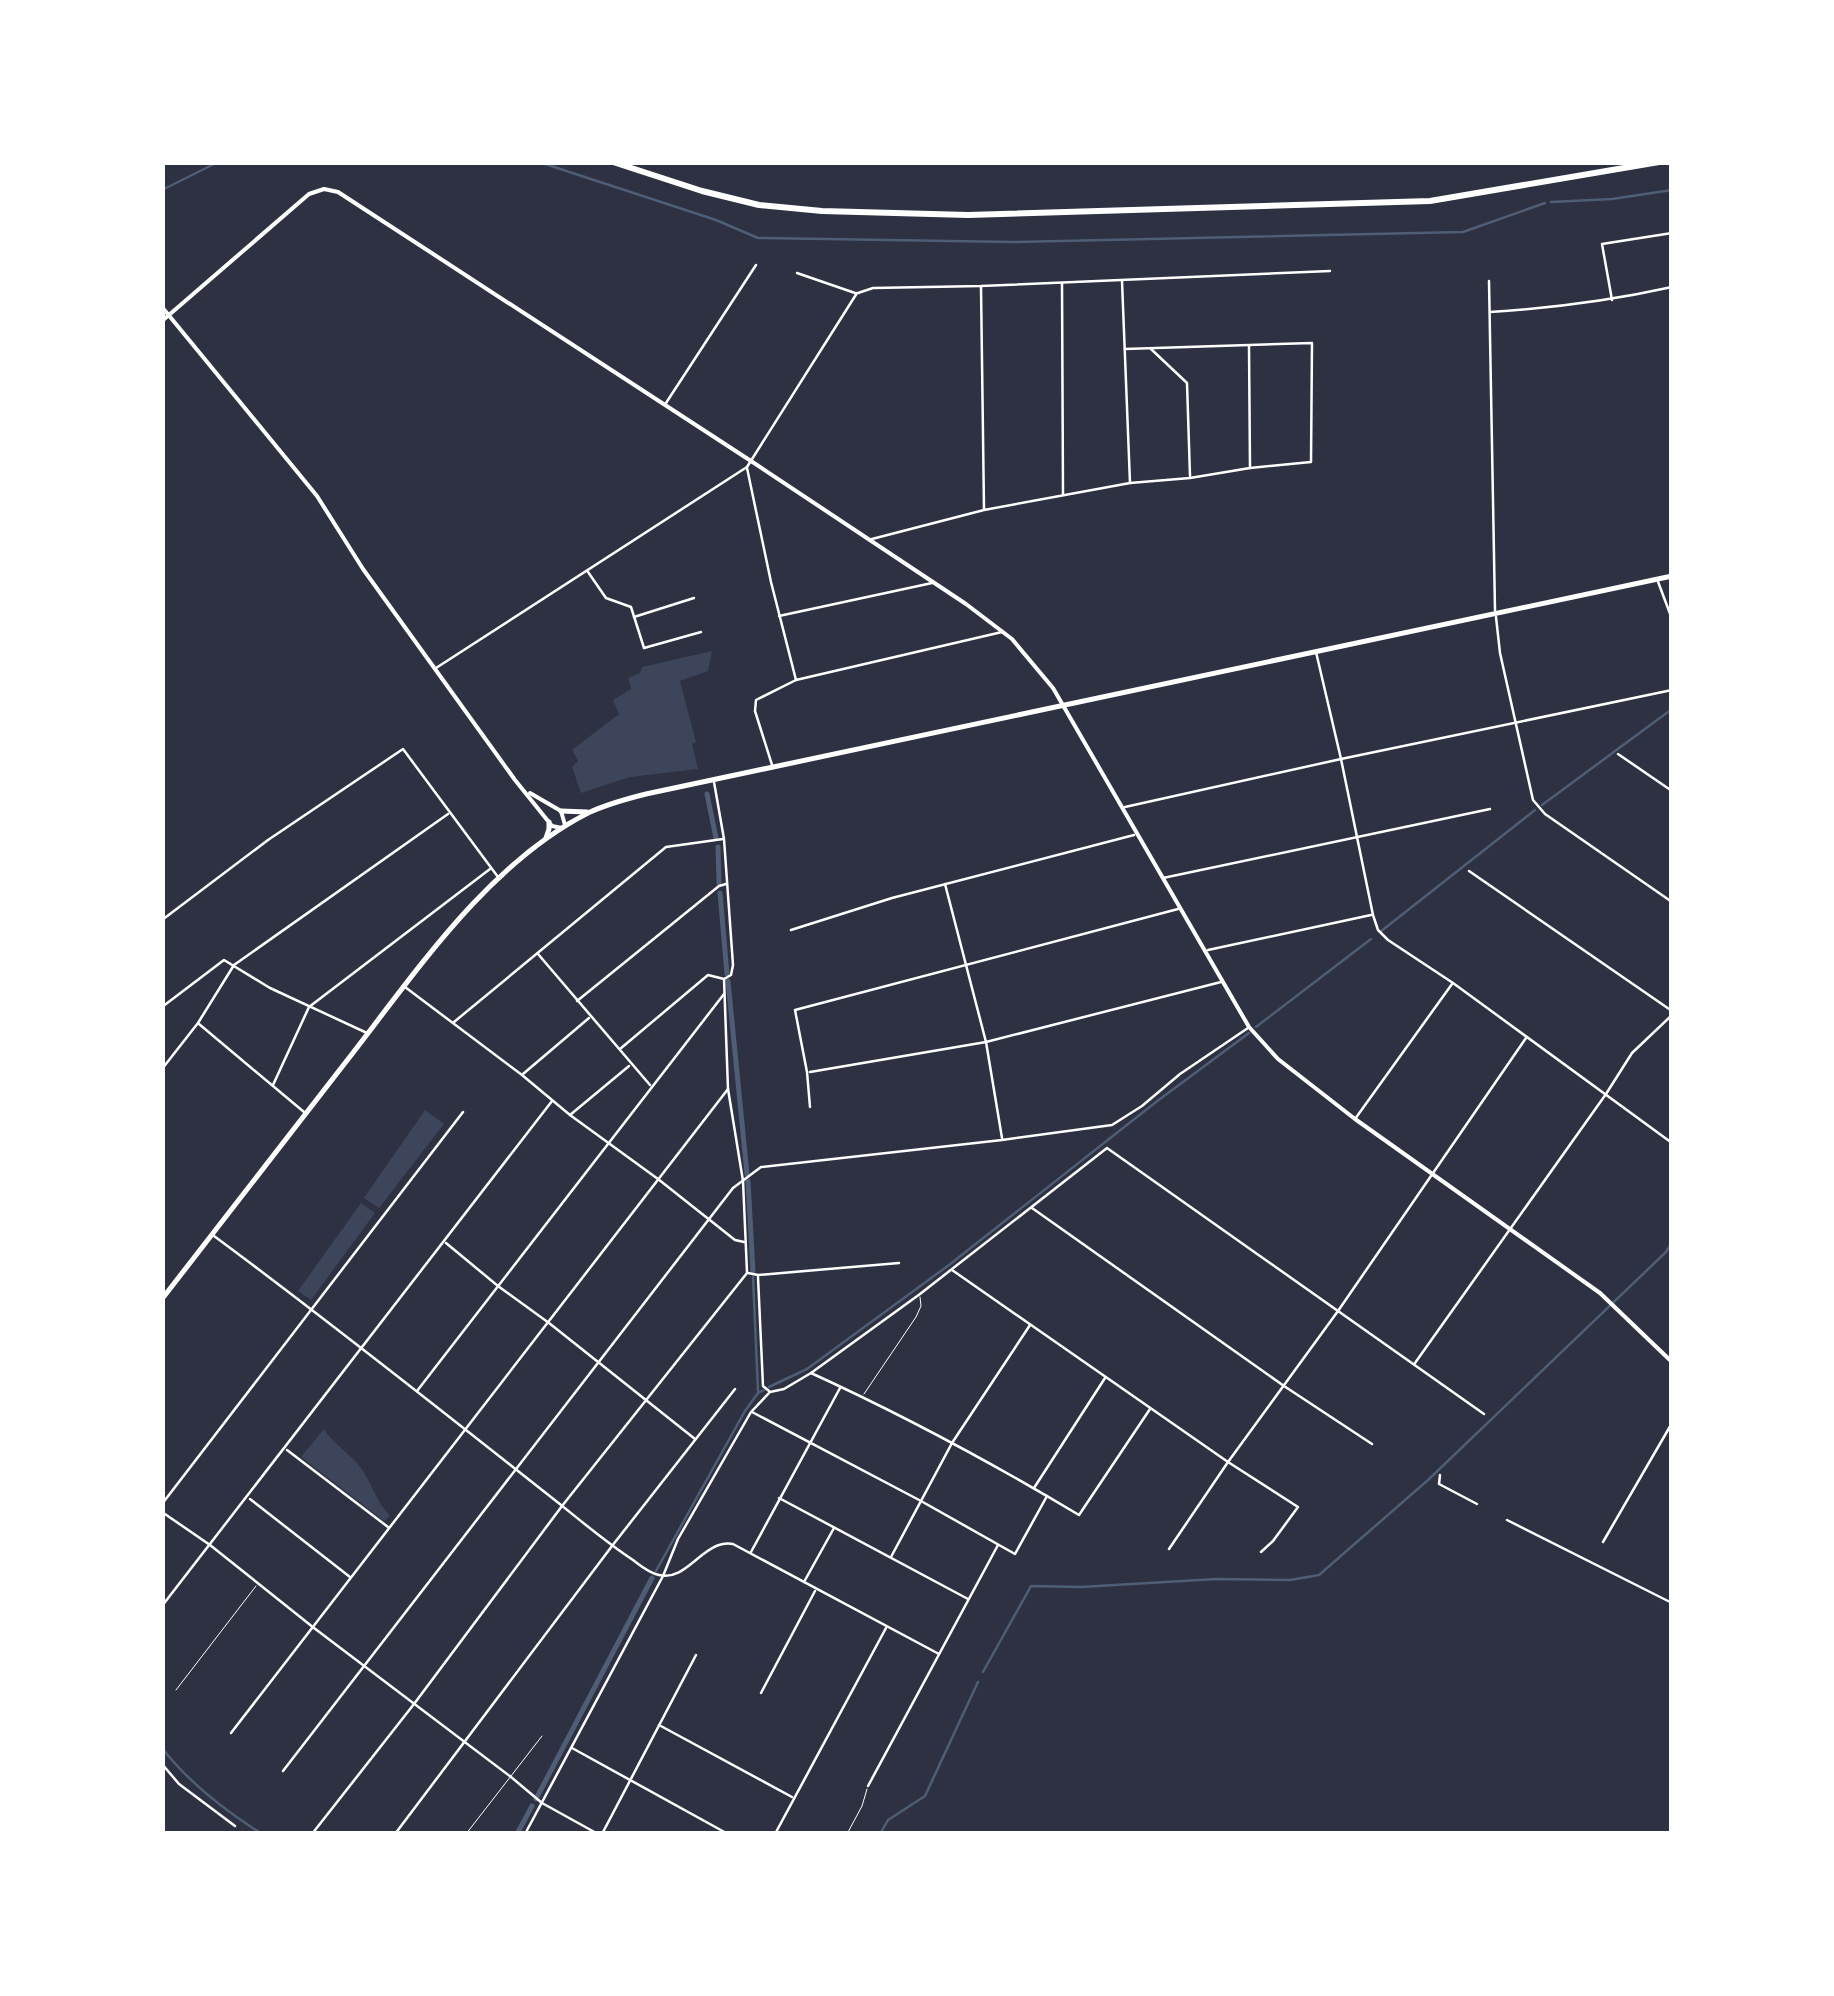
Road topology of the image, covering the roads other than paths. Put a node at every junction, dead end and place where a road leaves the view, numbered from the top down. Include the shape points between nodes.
1 (612, 162) edge
2 (1659, 162) edge
3 (1672, 233) edge
4 (756, 264) dead end
5 (1330, 271) dead end
6 (798, 273) dead end
7 (1122, 279) junction
8 (1489, 281) dead end
9 (1062, 282) junction
10 (980, 286) junction
11 (1672, 287) edge
12 (857, 294) junction
13 (1612, 300) junction
14 (162, 306) edge
15 (1490, 312) junction
16 (170, 316) junction
17 (162, 321) edge
18 (1249, 344) junction
19 (1150, 348) junction
20 (1125, 350) junction
21 (665, 404) junction
22 (751, 460) junction
23 (747, 467) junction
24 (1250, 468) junction
25 (1190, 478) junction
26 (1130, 483) junction
27 (1063, 496) junction
28 (984, 510) junction
29 (870, 540) junction
30 (587, 570) junction
31 (1672, 576) edge
32 (1657, 579) junction
33 (934, 582) junction
34 (694, 598) dead end
35 (1496, 613) junction
36 (779, 616) junction
37 (634, 617) junction
38 (1672, 619) edge
39 (702, 632) dead end
40 (1003, 632) junction
41 (1316, 651) junction
42 (435, 669) junction
43 (796, 680) junction
44 (1672, 690) edge
45 (1062, 704) junction
46 (1515, 722) junction
47 (1618, 754) dead end
48 (1341, 759) junction
49 (773, 768) junction
50 (714, 780) junction
51 (526, 791) junction
52 (1672, 791) edge
53 (1121, 808) junction
54 (1490, 808) dead end
55 (560, 810) junction
56 (590, 812) junction
57 (450, 813) junction
58 (549, 822) junction
59 (563, 828) junction
60 (1136, 834) junction
61 (1356, 836) junction
62 (724, 839) junction
63 (544, 842) junction
64 (491, 868) junction
65 (1469, 871) dead end
66 (500, 878) junction
67 (1163, 878) junction
68 (728, 884) junction
69 (945, 884) junction
70 (1672, 902) edge
71 (1180, 908) junction
72 (1372, 915) junction
73 (162, 920) edge
74 (791, 930) dead end
75 (1205, 950) junction
76 (538, 953) junction
77 (967, 963) junction
78 (234, 966) junction
79 (724, 979) junction
80 (1223, 981) junction
81 (1453, 983) junction
82 (405, 987) junction
83 (724, 994) junction
84 (578, 1001) junction
85 (162, 1007) edge
86 (309, 1007) junction
87 (1672, 1013) edge
88 (590, 1017) junction
89 (198, 1023) junction
90 (453, 1023) junction
91 (1249, 1027) junction
92 (368, 1033) junction
93 (1527, 1037) junction
94 (986, 1042) junction
95 (619, 1050) junction
96 (630, 1065) junction
97 (162, 1070) edge
98 (807, 1072) junction
99 (522, 1074) junction
100 (273, 1086) junction
101 (651, 1086) junction
102 (728, 1089) junction
103 (1606, 1094) junction
104 (552, 1100) junction
105 (810, 1107) dead end
106 (463, 1112) dead end
107 (306, 1114) junction
108 (570, 1116) junction
109 (1355, 1119) junction
110 (1002, 1140) junction
111 (608, 1142) junction
112 (1672, 1143) edge
113 (1432, 1173) junction
114 (658, 1179) junction
115 (743, 1181) junction
116 (1031, 1207) junction
117 (708, 1218) junction
118 (1510, 1228) junction
119 (212, 1234) junction
120 (445, 1242) junction
121 (746, 1242) junction
122 (899, 1263) dead end
123 (952, 1270) junction
124 (747, 1273) junction
125 (758, 1274) junction
126 (498, 1286) junction
127 (920, 1294) junction
128 (162, 1299) edge
129 (311, 1310) junction
130 (1338, 1311) junction
131 (549, 1322) junction
132 (1031, 1324) junction
133 (361, 1350) junction
134 (599, 1362) junction
135 (1672, 1362) edge
136 (1414, 1364) junction
137 (810, 1373) junction
138 (1106, 1376) junction
139 (1284, 1386) junction
140 (841, 1387) junction
141 (735, 1389) dead end
142 (416, 1392) junction
143 (770, 1392) junction
144 (862, 1396) junction
145 (645, 1401) junction
146 (1150, 1407) junction
147 (750, 1412) junction
148 (1484, 1414) dead end
149 (1672, 1423) edge
150 (465, 1429) junction
151 (695, 1439) junction
152 (810, 1443) junction
153 (952, 1443) junction
154 (1372, 1444) dead end
155 (286, 1449) junction
156 (1228, 1462) junction
157 (516, 1469) junction
158 (1440, 1475) dead end
159 (1034, 1488) junction
160 (248, 1496) junction
161 (1047, 1496) junction
162 (780, 1498) junction
163 (921, 1501) junction
164 (162, 1504) edge
165 (1477, 1504) dead end
166 (562, 1506) junction
167 (162, 1512) edge
168 (1508, 1520) dead end
169 (835, 1527) junction
170 (389, 1528) junction
171 (1603, 1542) dead end
172 (998, 1544) junction
173 (210, 1545) junction
174 (612, 1546) junction
175 (1169, 1549) dead end
176 (1262, 1552) dead end
177 (750, 1553) junction
178 (891, 1557) junction
179 (663, 1576) junction
180 (351, 1578) junction
181 (804, 1583) junction
182 (258, 1584) junction
183 (816, 1589) junction
184 (969, 1600) junction
185 (1672, 1603) edge
186 (162, 1606) edge
187 (886, 1627) junction
188 (314, 1628) junction
189 (696, 1654) dead end
190 (939, 1654) junction
191 (364, 1665) junction
192 (176, 1690) dead end
193 (762, 1693) dead end
194 (414, 1704) junction
195 (659, 1725) junction
196 (231, 1733) dead end
197 (542, 1736) dead end
198 (464, 1741) junction
199 (570, 1747) junction
200 (163, 1766) edge
201 (283, 1771) dead end
202 (511, 1777) junction
203 (631, 1780) junction
204 (868, 1786) joint
205 (793, 1798) junction
206 (542, 1804) junction
207 (235, 1826) dead end
208 (312, 1834) edge
209 (395, 1834) edge
210 (466, 1834) edge
211 (525, 1834) edge
212 (600, 1834) edge
213 (728, 1834) edge
214 (775, 1834) edge
215 (847, 1834) edge

1 - 2 highway via 759,205 914,215 1388,204 1474,196
3 - 13 street via 1602,244
4 - 21 street
5 - 7 street
6 - 12 street
7 - 9 street
7 - 20 street
8 - 15 street
9 - 10 street
9 - 27 street
10 - 12 street
10 - 28 street
11 - 13 street
12 - 22 street
13 - 15 street
14 - 16 street
15 - 35 street
16 - 17 street
16 - 21 street via 309,194 324,189
16 - 42 street via 318,496
18 - 19 street
18 - 24 street
18 - 24 street via 1312,343 1311,462
19 - 20 street
19 - 25 street via 1186,383
20 - 26 street
21 - 22 street
22 - 23 street
22 - 29 street
23 - 30 street
23 - 36 street
24 - 25 street
25 - 26 street
26 - 27 street
27 - 28 street
28 - 29 street
29 - 33 street
30 - 37 street via 606,598 631,607
30 - 42 street
31 - 32 main road
32 - 35 main road
32 - 38 street
33 - 36 street
33 - 40 street
34 - 37 street
35 - 41 main road
35 - 46 street
36 - 43 street
37 - 39 street via 644,648
40 - 43 street
40 - 45 street
41 - 45 main road
41 - 48 street
42 - 51 street
43 - 49 street via 756,700
44 - 46 street
45 - 49 main road
45 - 53 street
46 - 48 street
46 - 70 street via 1533,800 1545,814
47 - 52 street
48 - 53 street
48 - 61 street
49 - 50 main road
50 - 56 main road
50 - 62 street
51 - 55 street
51 - 58 street
53 - 60 street
54 - 61 street
55 - 56 main road
55 - 59 street
56 - 59 main road
57 - 64 street
57 - 73 street via 403,749
57 - 78 street
58 - 59 street
58 - 63 main road
59 - 63 main road
60 - 67 street
60 - 69 street
61 - 67 street
61 - 72 street
62 - 68 street
62 - 76 street via 666,847
63 - 66 main road
64 - 66 street
64 - 86 street
65 - 87 street
66 - 82 main road
67 - 71 street
68 - 79 street via 733,966
68 - 84 street
69 - 74 street
69 - 77 street
71 - 75 street
71 - 77 street
72 - 75 street
72 - 81 street via 1388,940
75 - 80 street
76 - 84 street
76 - 90 street
77 - 94 street
77 - 98 street via 796,1010
78 - 85 street via 224,960
78 - 86 street
78 - 89 street
79 - 83 street
79 - 95 street via 708,975
80 - 91 street
80 - 94 street
81 - 93 street
81 - 109 street
82 - 90 street
82 - 92 main road
83 - 101 street
83 - 102 street
84 - 88 street
86 - 92 street
86 - 100 street
87 - 103 street via 1632,1054
88 - 95 street
88 - 99 street
89 - 97 street
89 - 100 street
90 - 99 street
91 - 109 street via 1278,1060
91 - 110 street via 1112,1125
92 - 107 main road
93 - 103 street
93 - 113 street
94 - 98 street
94 - 110 street
95 - 96 street
96 - 101 street
96 - 108 street
98 - 105 street
99 - 104 street
100 - 107 street
101 - 111 street
102 - 114 street
102 - 115 street
103 - 112 street
103 - 118 street
104 - 108 street
104 - 120 street
106 - 129 street
107 - 119 main road
108 - 111 street
109 - 113 street
110 - 115 street via 762,1166
111 - 114 street
111 - 126 street
113 - 118 street
113 - 130 street
114 - 117 street
114 - 131 street
115 - 117 street
115 - 121 street
116 - 123 street
116 - 130 street via 1108,1148
116 - 139 street
117 - 121 street
117 - 134 street
118 - 135 street via 1605,1297
118 - 136 street
119 - 128 main road
119 - 129 street
120 - 126 street
120 - 133 street
121 - 124 street
122 - 125 street
123 - 127 street
123 - 132 street
124 - 125 street
124 - 145 street
125 - 143 street via 763,1386
126 - 131 street
126 - 142 street
127 - 137 street
127 - 144 lane via 916,1317
129 - 133 street
129 - 164 street
130 - 136 street
130 - 139 street
131 - 134 street
131 - 150 street
132 - 138 street
132 - 153 street
133 - 142 street
133 - 155 street
134 - 145 street
134 - 157 street
136 - 148 street
137 - 140 street
137 - 143 street
138 - 146 street
138 - 159 street
139 - 154 street
139 - 156 street
140 - 144 street
140 - 152 street
141 - 151 street
142 - 150 street
143 - 147 street
144 - 153 street
145 - 151 street
145 - 166 street
146 - 156 street
146 - 161 street via 1079,1515
147 - 152 street
147 - 179 street
149 - 171 street
150 - 157 street
150 - 170 street
151 - 174 street
152 - 162 street
152 - 163 street
153 - 159 street
153 - 163 street
155 - 160 street
155 - 170 street
156 - 175 street
156 - 176 street via 1298,1507
157 - 166 street
157 - 191 street
158 - 165 street via 1439,1484
159 - 161 street
160 - 173 street
160 - 180 street
161 - 172 street via 1015,1554
162 - 169 street
162 - 177 street
163 - 172 street
163 - 178 street
166 - 174 street
166 - 194 street
167 - 173 street
168 - 185 street
169 - 178 street
169 - 181 street
170 - 180 street
172 - 184 street
173 - 182 street
173 - 186 street
174 - 179 street
174 - 198 street
177 - 179 street via 733,1544 714,1545
177 - 181 street
178 - 184 street
179 - 199 street
180 - 188 street
181 - 183 street
182 - 188 street
182 - 192 lane
183 - 187 street
183 - 193 street
184 - 190 street
187 - 190 street
187 - 205 street
188 - 191 street
188 - 196 street
189 - 195 street
190 - 204 street
191 - 194 street
191 - 201 street
194 - 198 street
194 - 208 street
195 - 203 street
195 - 205 street
197 - 202 lane
198 - 202 street
198 - 209 street
199 - 203 street
199 - 206 street
200 - 207 street
202 - 206 street
202 - 210 lane
203 - 212 street
203 - 213 street
204 - 215 lane
205 - 214 street
206 - 211 street
206 - 212 street

